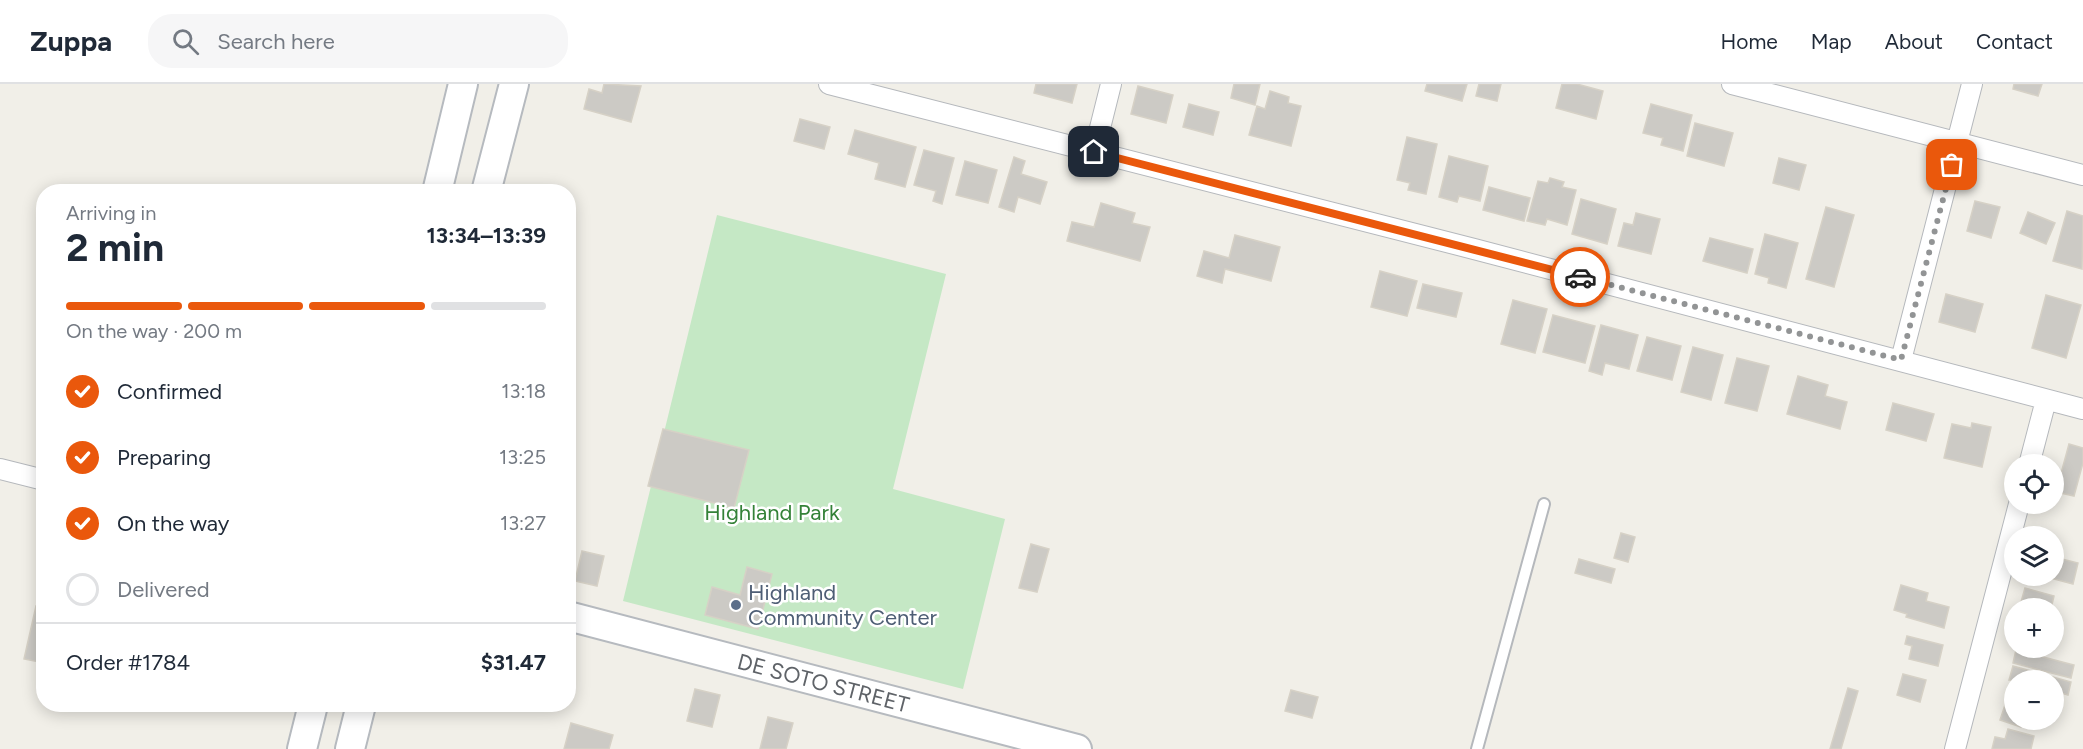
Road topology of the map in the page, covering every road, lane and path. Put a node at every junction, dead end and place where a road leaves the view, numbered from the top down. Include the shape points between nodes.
1 (463, 84) edge
2 (514, 84) edge
3 (829, 84) edge
4 (1111, 84) edge
5 (1732, 84) edge
6 (1972, 84) edge
7 (1958, 144) junction
8 (1094, 152) junction
9 (2083, 175) edge
10 (439, 184) edge
11 (488, 184) edge
12 (1901, 360) junction
13 (2046, 400) junction
14 (2083, 409) edge
15 (2032, 454) edge
16 (0, 469) edge
17 (36, 478) edge
18 (1544, 504) dead end
19 (2016, 514) edge
20 (576, 618) edge
21 (311, 712) edge
22 (359, 712) edge
23 (302, 749) edge
24 (350, 749) edge
25 (1077, 749) edge
26 (1477, 749) edge
27 (1955, 749) edge

1 - 10 street
2 - 11 street
3 - 8 street
4 - 8 street
5 - 7 street
6 - 7 street
7 - 9 street
7 - 12 street
8 - 12 street
12 - 13 street
13 - 14 street
13 - 15 street
16 - 17 street
18 - 26 lane
19 - 27 street
20 - 25 street, DE SOTO STREET
21 - 23 street
22 - 24 street

